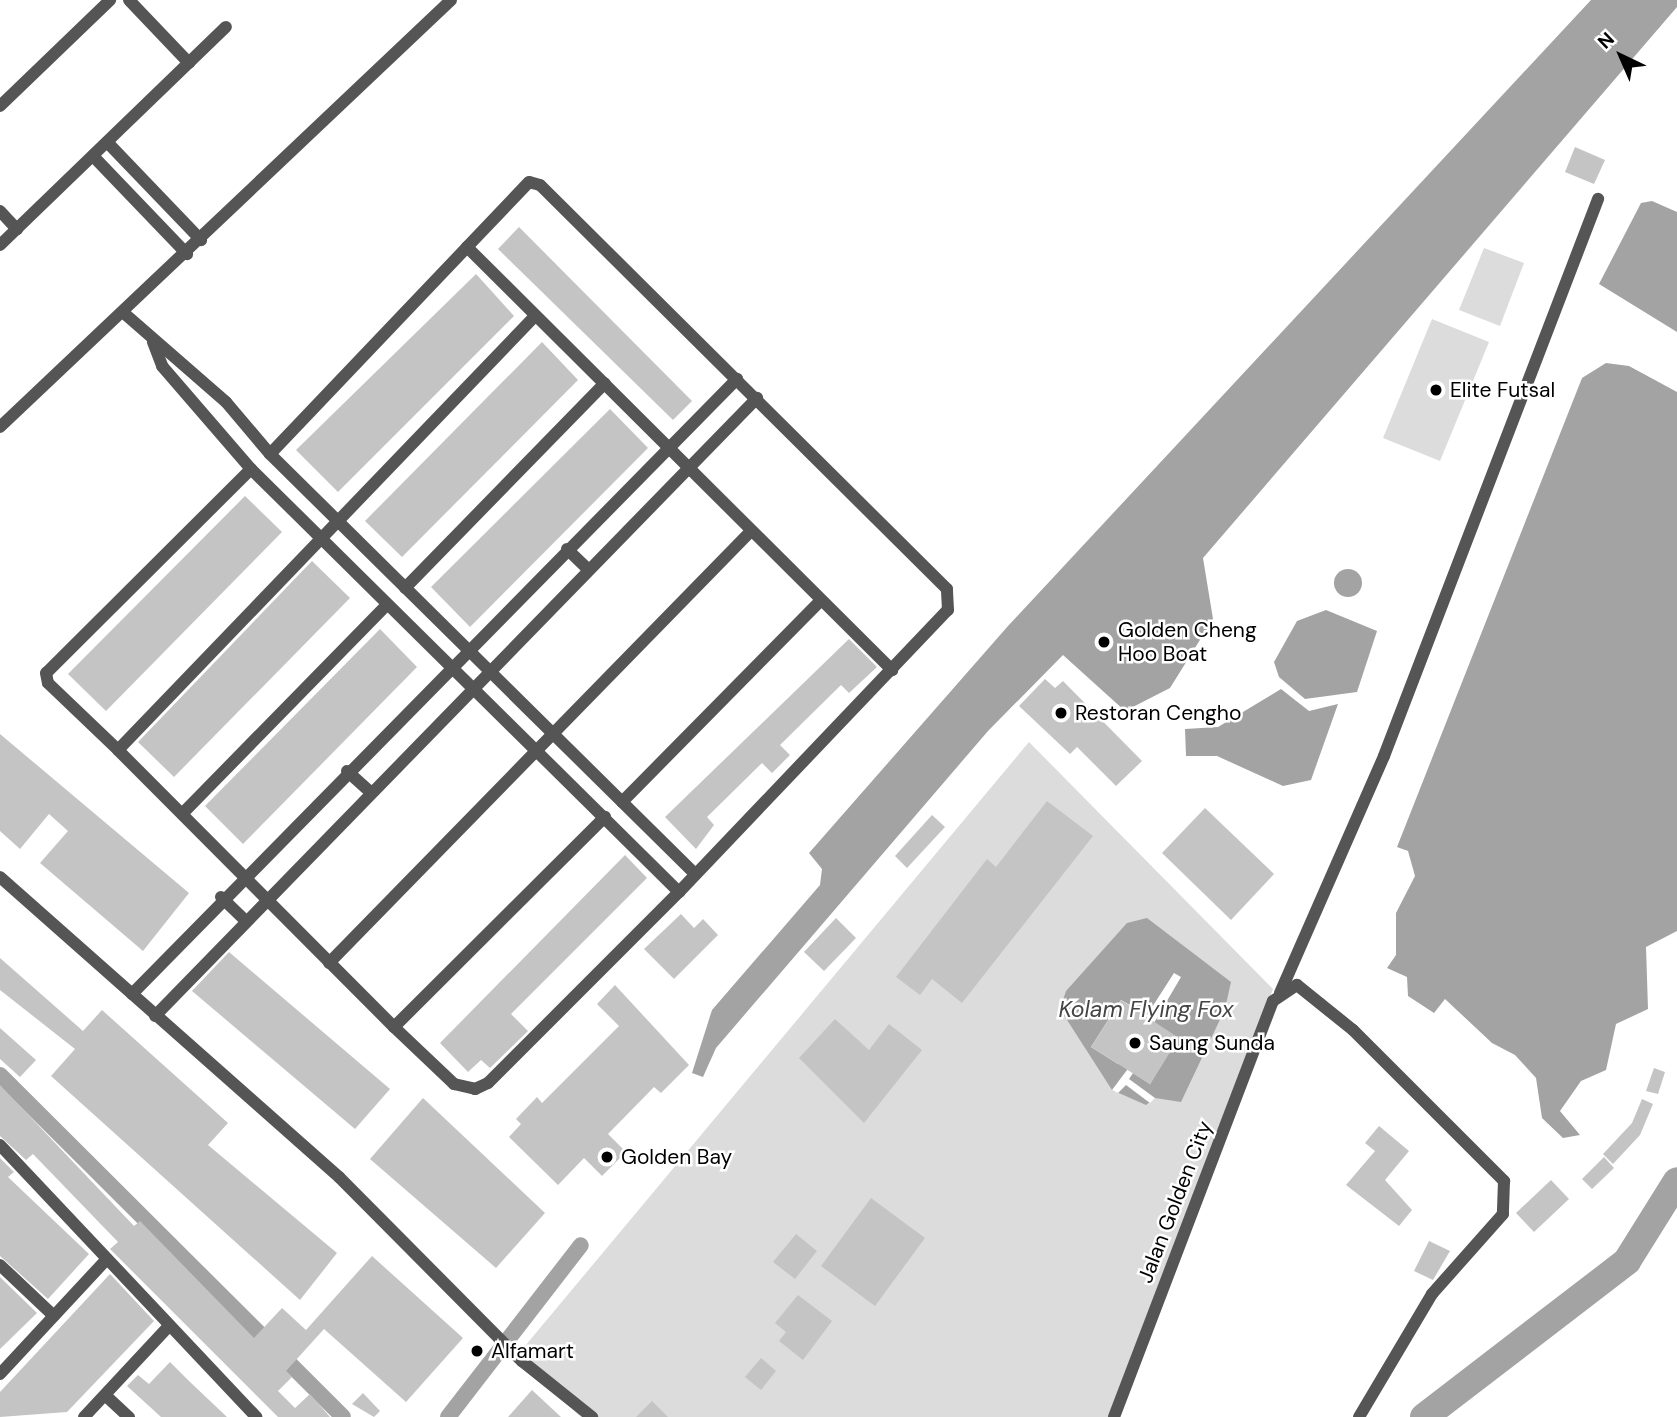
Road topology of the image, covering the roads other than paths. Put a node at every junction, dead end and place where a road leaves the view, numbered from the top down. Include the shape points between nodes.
1 (110, 0) edge
2 (129, 0) edge
3 (451, 0) edge
4 (226, 27) dead end
5 (189, 63) junction
6 (0, 106) edge
7 (107, 142) junction
8 (93, 156) junction
9 (1598, 199) dead end
10 (0, 212) edge
11 (17, 229) junction
12 (201, 240) junction
13 (0, 245) edge
14 (467, 247) junction
15 (187, 254) junction
16 (125, 314) junction
17 (535, 316) junction
18 (153, 342) junction
19 (737, 379) junction
20 (605, 383) junction
21 (757, 398) junction
22 (226, 402) junction
23 (209, 419) junction
24 (0, 427) edge
25 (668, 447) junction
26 (270, 454) junction
27 (688, 468) junction
28 (251, 469) junction
29 (339, 522) junction
30 (750, 532) junction
31 (321, 539) junction
32 (567, 549) junction
33 (588, 569) junction
34 (405, 588) junction
35 (820, 601) junction
36 (387, 605) junction
37 (467, 650) junction
38 (451, 667) junction
39 (892, 670) junction
40 (488, 671) junction
41 (473, 688) junction
42 (553, 735) junction
43 (118, 750) junction
44 (538, 752) junction
45 (347, 771) junction
46 (370, 792) junction
47 (622, 802) junction
48 (182, 814) junction
49 (605, 817) junction
50 (695, 874) junction
51 (243, 875) junction
52 (0, 877) edge
53 (679, 892) junction
54 (221, 897) junction
55 (265, 898) junction
56 (244, 919) junction
57 (330, 963) junction
58 (132, 994) junction
59 (1276, 997) junction
60 (155, 1016) junction
61 (394, 1027) junction
62 (0, 1145) edge
63 (107, 1258) junction
64 (0, 1265) edge
65 (54, 1316) junction
66 (168, 1327) junction
67 (1, 1369) edge
68 (105, 1395) junction
69 (84, 1417) edge
70 (129, 1417) edge
71 (256, 1417) edge
72 (592, 1417) edge
73 (1114, 1417) edge
74 (1359, 1417) edge

1 - 6 street
2 - 5 street
3 - 12 street
4 - 5 street
5 - 7 street
7 - 8 street
7 - 12 street
8 - 11 street
8 - 15 street
9 - 59 street, Jalan Golden City via 1384,757
10 - 11 street
11 - 13 street
12 - 15 street
14 - 17 street
14 - 19 street via 534,181
14 - 26 street
15 - 16 street
16 - 18 street
16 - 24 street
17 - 20 street
17 - 29 street
18 - 22 street via 172,351
18 - 23 street via 162,366
19 - 21 street
19 - 25 street
20 - 25 street
20 - 34 street
21 - 27 street
21 - 39 street via 947,589 948,610
22 - 23 street
22 - 26 street
23 - 28 street
25 - 27 street
25 - 32 street
26 - 29 street
27 - 30 street
27 - 33 street
28 - 31 street
28 - 43 street via 46,673 48,683
29 - 31 street
29 - 34 street
30 - 35 street
30 - 42 street
31 - 36 street
31 - 43 street
32 - 33 street
32 - 37 street
33 - 40 street
34 - 37 street
35 - 39 street
35 - 47 street
36 - 38 street
36 - 48 street
37 - 38 street
37 - 40 street
38 - 41 street
38 - 45 street
39 - 50 street
40 - 41 street
40 - 42 street
41 - 44 street
41 - 46 street
42 - 44 street
42 - 47 street
43 - 48 street
44 - 49 street
44 - 57 street
45 - 46 street
45 - 51 street
46 - 55 street
47 - 50 street
48 - 51 street
49 - 53 street
49 - 61 street
50 - 53 street
51 - 54 street
51 - 55 street
52 - 58 street
53 - 61 street via 488,1083 475,1089 454,1084
54 - 56 street
54 - 58 street
55 - 56 street
55 - 57 street
56 - 60 street
57 - 61 street
58 - 60 street
59 - 73 street, Jalan Golden City
59 - 74 street via 1297,985 1325,1003 1504,1181 1503,1214 1432,1294
60 - 72 street via 339,1177 512,1350
62 - 63 street
63 - 65 street
63 - 66 street
64 - 65 street
65 - 67 street
66 - 68 street
66 - 71 street
68 - 69 street
68 - 70 street

